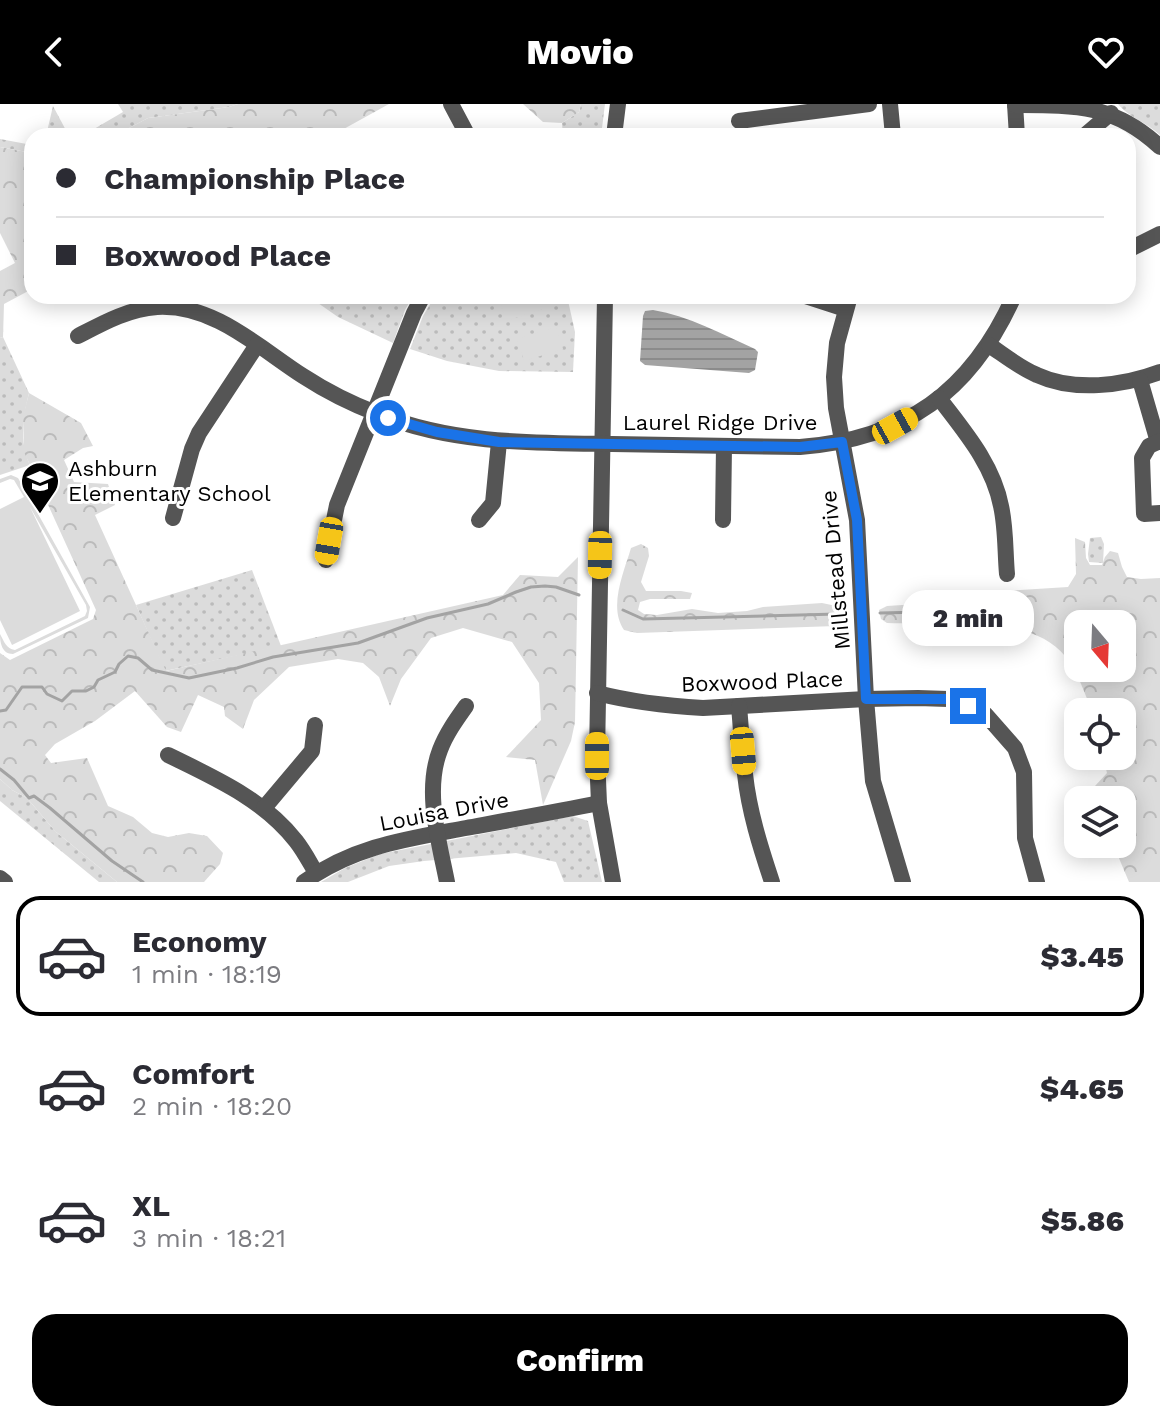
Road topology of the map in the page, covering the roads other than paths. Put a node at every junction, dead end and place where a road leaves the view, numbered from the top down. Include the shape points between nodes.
1 (451, 104) edge
2 (618, 104) edge
3 (869, 104) edge
4 (890, 104) edge
5 (1015, 105) edge
6 (1111, 113) junction
7 (739, 121) dead end
8 (464, 128) edge
9 (615, 128) edge
10 (892, 128) edge
11 (1016, 128) edge
12 (1093, 128) edge
13 (1160, 147) edge
14 (1160, 234) edge
15 (1136, 246) edge
16 (419, 304) edge
17 (605, 304) edge
18 (847, 304) edge
19 (1010, 304) edge
20 (78, 336) dead end
21 (257, 345) junction
22 (989, 345) junction
23 (1160, 372) edge
24 (1140, 380) junction
25 (939, 398) junction
26 (374, 413) junction
27 (499, 442) junction
28 (842, 442) junction
29 (1159, 442) edge
30 (602, 444) junction
31 (724, 446) junction
32 (1160, 513) edge
33 (173, 518) dead end
34 (479, 520) dead end
35 (723, 520) dead end
36 (326, 560) dead end
37 (1007, 574) dead end
38 (597, 693) junction
39 (866, 699) junction
40 (466, 706) dead end
41 (739, 706) junction
42 (315, 725) dead end
43 (168, 755) dead end
44 (599, 803) junction
45 (264, 808) junction
46 (438, 833) junction
47 (0, 878) edge
48 (310, 878) edge
49 (5, 882) edge
50 (447, 882) edge
51 (613, 882) edge
52 (772, 882) edge
53 (903, 882) edge
54 (1037, 882) edge

1 - 8 street
2 - 9 street
3 - 7 street
4 - 10 street
5 - 6 street via 1075,105
5 - 11 street
6 - 12 street
6 - 13 street
14 - 15 street
16 - 26 street
17 - 30 street
18 - 28 street, Millstead Drive via 834,377
19 - 22 street, Laurel Ridge Drive
20 - 21 street, Laurel Ridge Drive via 139,310 175,308 210,316
21 - 26 street, Laurel Ridge Drive via 321,387
21 - 33 street via 199,433
22 - 24 street via 1056,382 1099,386
22 - 25 street, Laurel Ridge Drive
23 - 24 street
24 - 29 street
25 - 28 street, Laurel Ridge Drive via 895,426
25 - 37 street via 997,489
26 - 27 street, Laurel Ridge Drive via 411,426
26 - 36 street via 337,505
27 - 30 street, Laurel Ridge Drive
27 - 34 street via 493,503
28 - 31 street, Laurel Ridge Drive
28 - 39 street, Millstead Drive via 857,520
29 - 32 street via 1142,458 1144,514
30 - 31 street, Laurel Ridge Drive
30 - 38 street
31 - 35 street
38 - 41 street, Boxwood Place via 676,707
38 - 44 street
39 - 41 street, Boxwood Place
39 - 53 street, Millstead Drive via 873,781
39 - 54 street, Boxwood Place via 948,699 986,715 999,728 1015,748 1024,772 1025,838
40 - 46 street via 436,762
41 - 52 street via 750,806
42 - 45 street via 312,751
43 - 45 street
44 - 46 street, Louisa Drive
44 - 51 street
45 - 48 street via 298,844
46 - 48 street, Louisa Drive via 389,842
46 - 50 street
47 - 49 street

